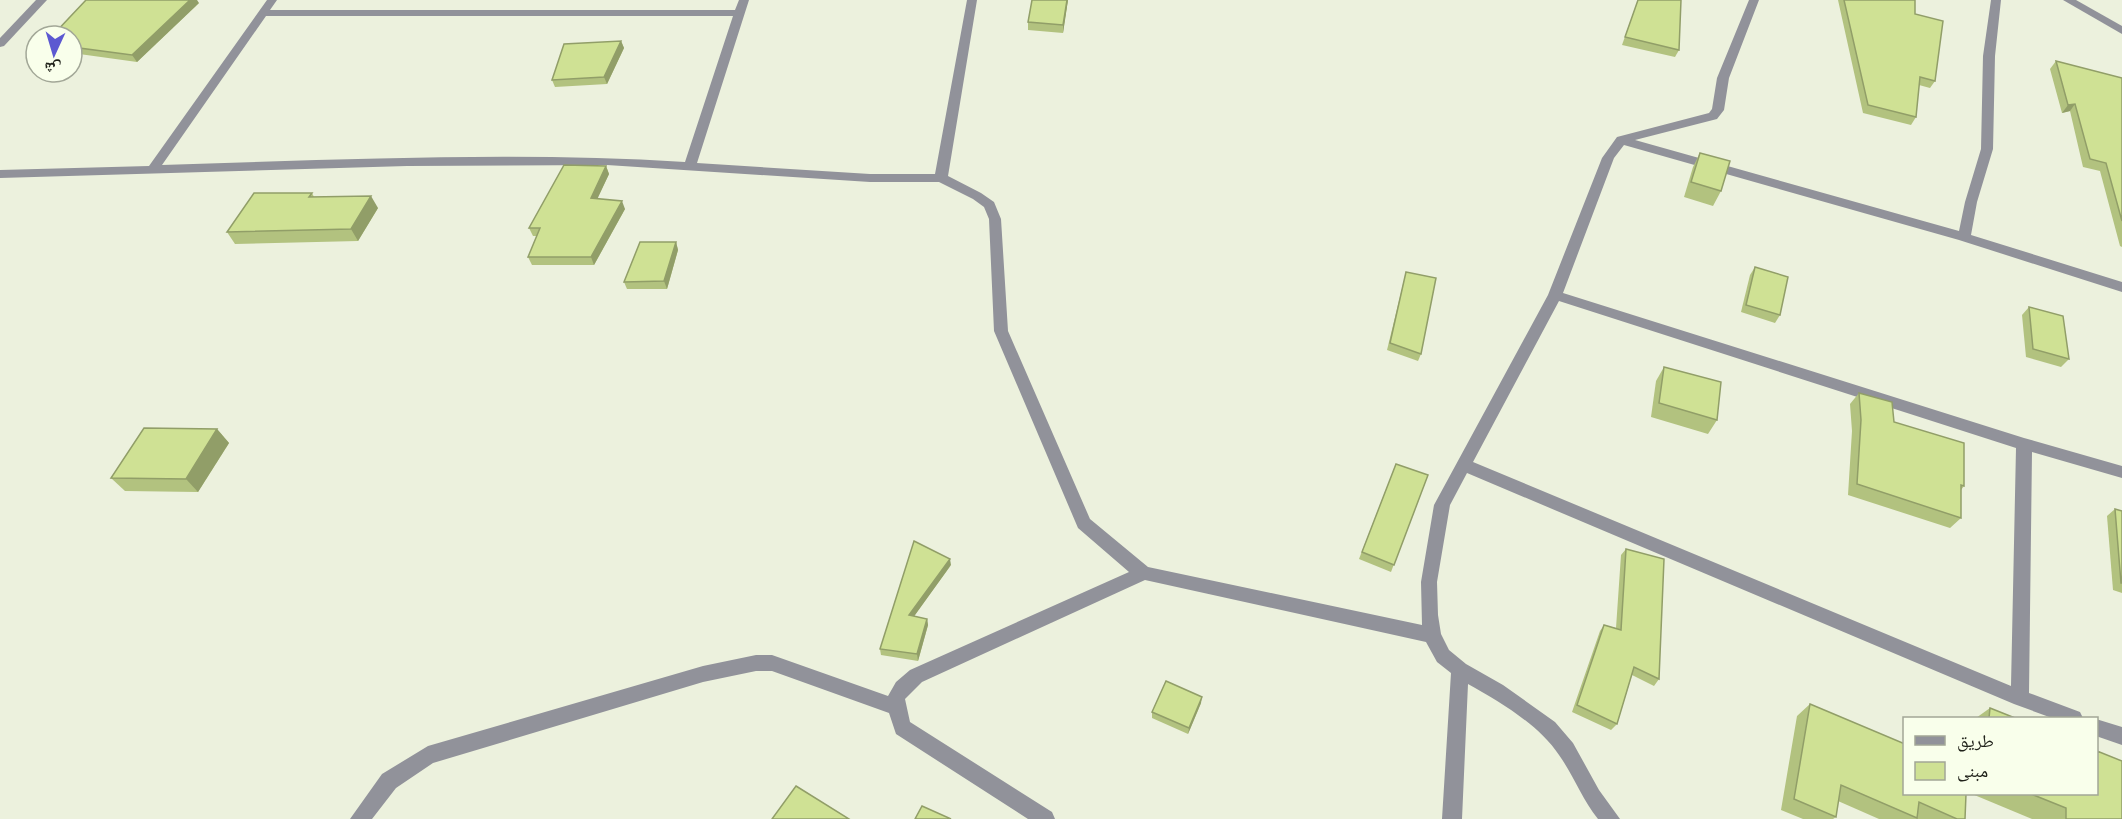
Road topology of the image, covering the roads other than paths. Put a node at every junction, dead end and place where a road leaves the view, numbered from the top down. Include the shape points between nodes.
1 (42, 0) edge
2 (272, 0) edge
3 (744, 0) edge
4 (972, 0) edge
5 (1754, 0) edge
6 (1996, 0) edge
7 (2068, 0) edge
8 (739, 13) junction
9 (262, 14) junction
10 (2122, 31) edge
11 (0, 44) edge
12 (1621, 140) junction
13 (690, 166) junction
14 (153, 169) junction
15 (0, 174) edge
16 (941, 178) junction
17 (1964, 237) junction
18 (2122, 287) edge
19 (1555, 295) junction
20 (2024, 444) junction
21 (1463, 464) junction
22 (2122, 472) edge
23 (1144, 573) junction
24 (1432, 635) junction
25 (1460, 670) junction
26 (2020, 698) junction
27 (895, 707) junction
28 (2071, 717) edge
29 (2098, 727) edge
30 (2122, 736) edge
31 (360, 819) edge
32 (1046, 819) edge
33 (1452, 819) edge
34 (1610, 819) edge

1 - 11 street
2 - 9 street
3 - 8 street
4 - 16 street
5 - 12 street via 1723,78 1718,110 1713,116
6 - 17 street via 1989,56 1987,149
7 - 10 street
8 - 9 street
8 - 13 street
9 - 14 street
12 - 17 street
12 - 19 street via 1608,158
13 - 14 street via 607,161 431,161
13 - 16 street via 870,178
14 - 15 street
16 - 23 street via 989,205 994,219 1001,331 1084,523
17 - 18 street
19 - 20 street
19 - 21 street
20 - 22 street
20 - 26 street
21 - 24 street via 1442,505 1429,582
21 - 26 street
23 - 24 street
23 - 27 street via 916,676 900,689
24 - 25 street via 1443,656
25 - 33 street
25 - 34 street via 1548,728 1566,749 1592,797
26 - 28 street
27 - 31 street via 772,663 745,665 428,754 389,781
27 - 32 street via 903,728
29 - 30 street

